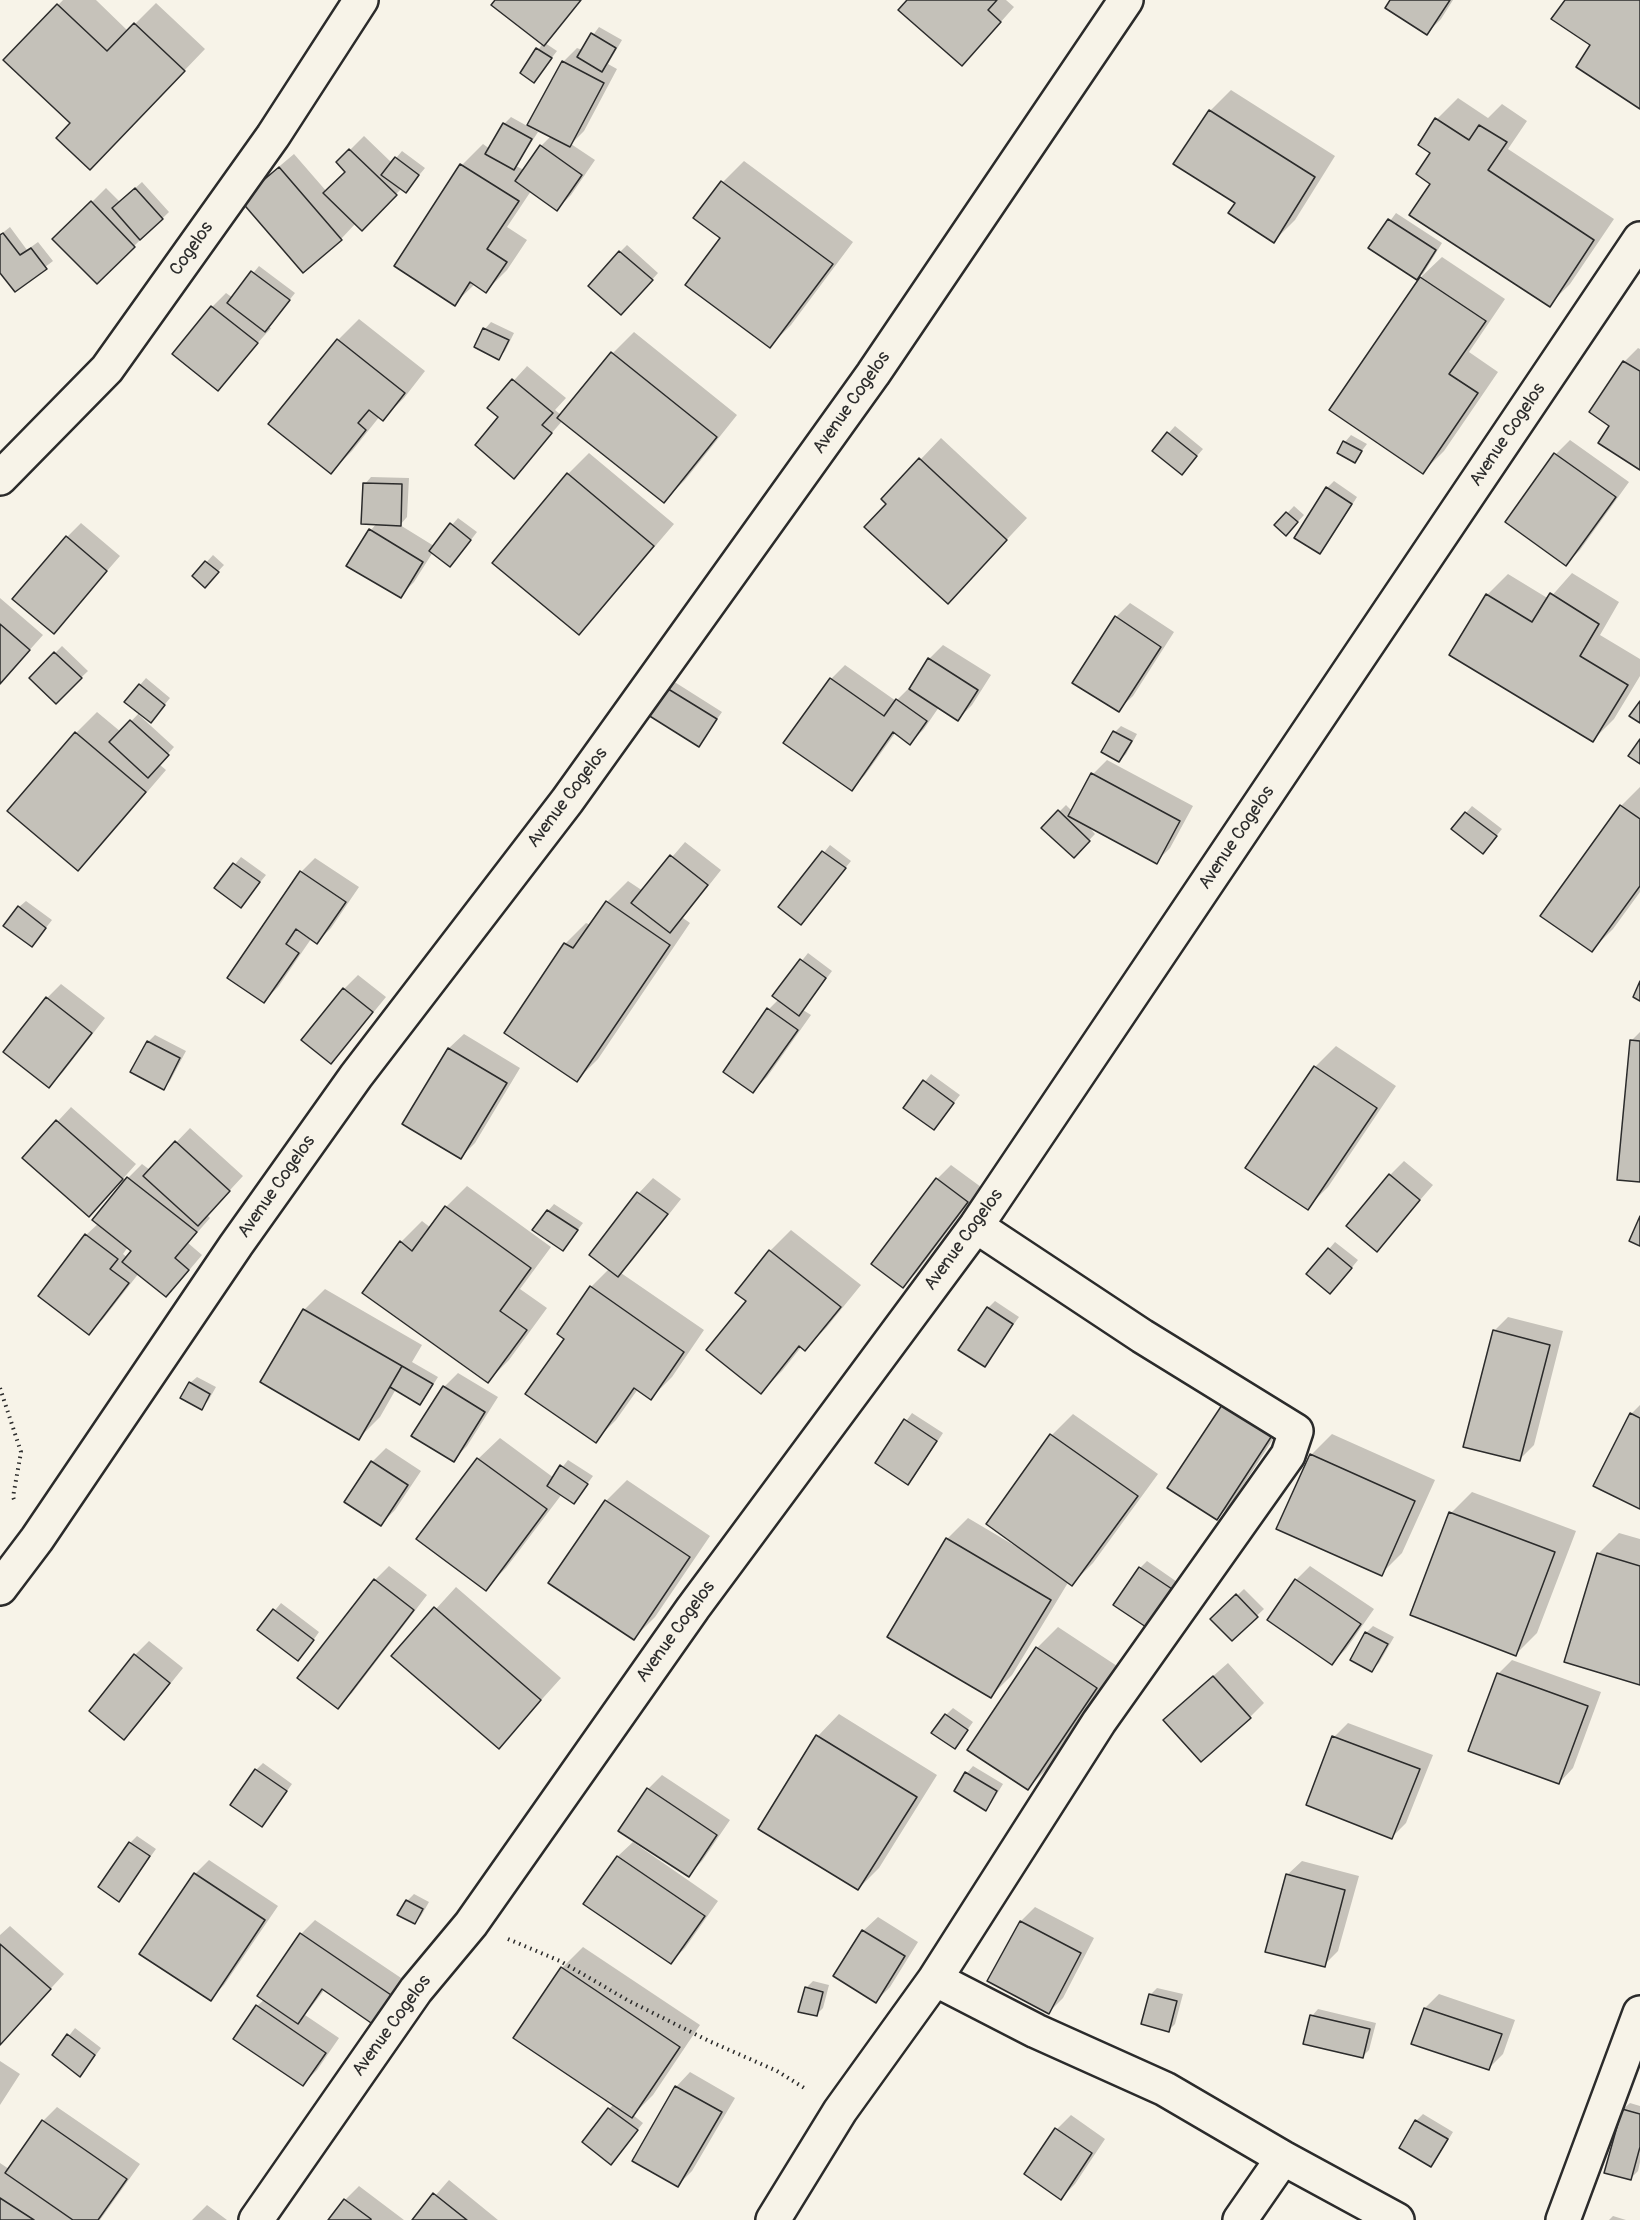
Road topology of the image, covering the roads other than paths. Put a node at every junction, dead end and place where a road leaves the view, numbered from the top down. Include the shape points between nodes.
1 (361, 0) edge
2 (1126, 0) edge
3 (1640, 239) edge
4 (0, 478) edge
5 (976, 1226) junction
6 (0, 1588) edge
7 (936, 1979) junction
8 (1640, 2013) edge
9 (1283, 2158) junction
10 (256, 2220) edge
11 (773, 2220) edge
12 (1240, 2220) edge
13 (1397, 2220) edge
14 (1563, 2220) edge

1 - 4 street, Cogelos via 273,136 107,369
2 - 6 street, Avenue Cogelos via 873,374 567,801 356,1076
3 - 5 street, Avenue Cogelos
5 - 7 street via 1296,1431 1288,1455 1099,1722
5 - 10 street, Avenue Cogelos via 693,1608 471,1924 416,1990
7 - 9 street via 1036,2031 1165,2089
7 - 11 street via 840,2111
8 - 14 street
9 - 12 street
9 - 13 street

